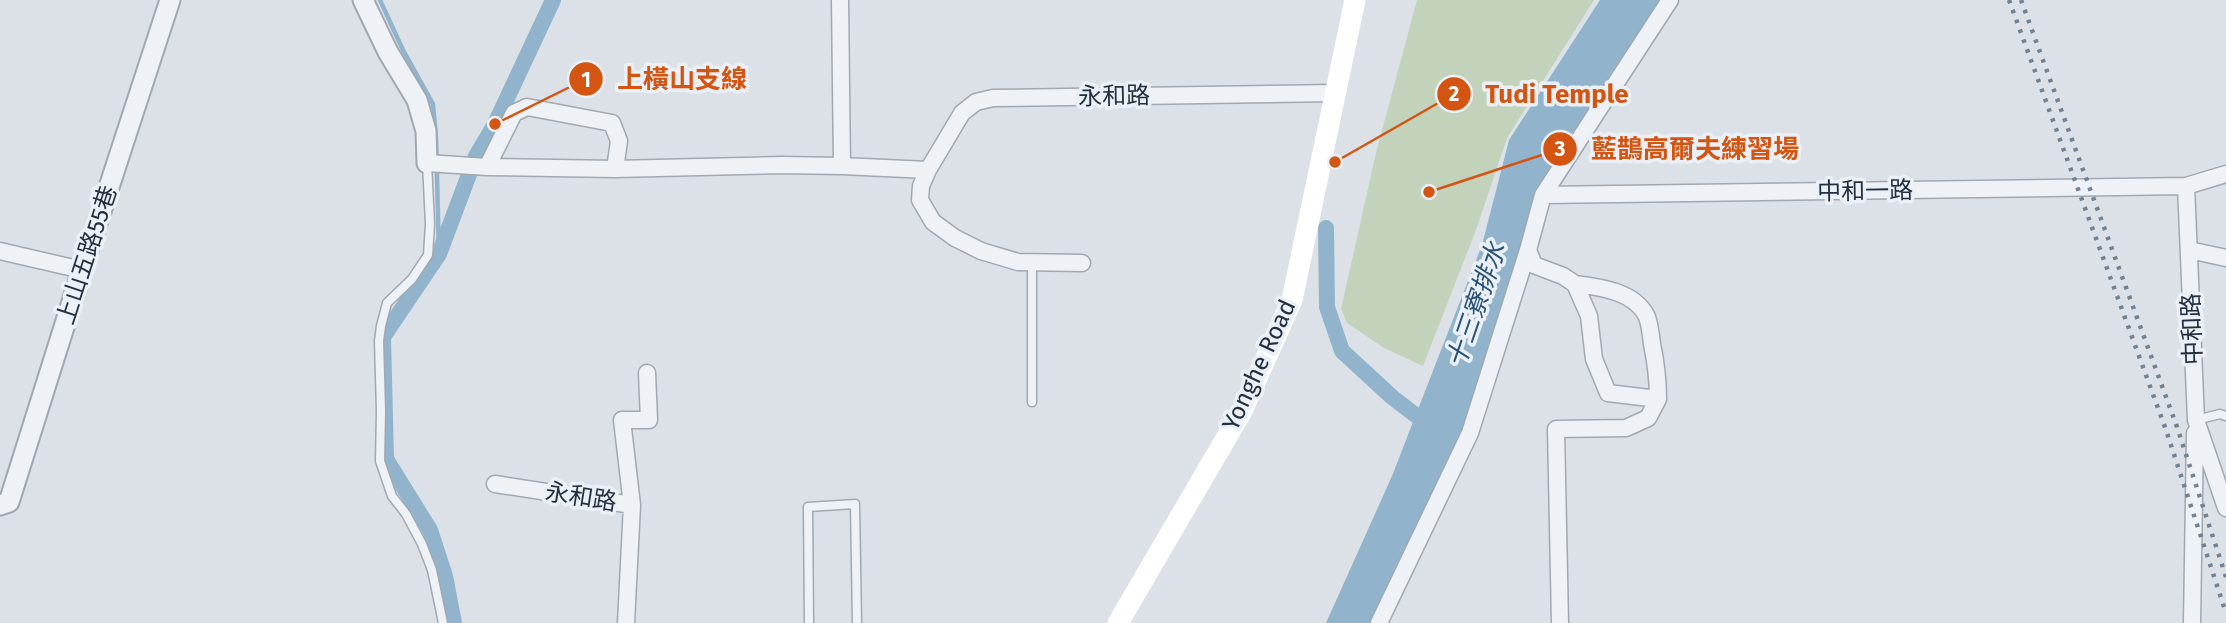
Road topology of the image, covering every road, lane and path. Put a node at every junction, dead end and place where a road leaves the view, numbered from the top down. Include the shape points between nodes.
1 (170, 0) edge
2 (363, 0) edge
3 (840, 0) edge
4 (1355, 0) edge
5 (1670, 0) edge
6 (1336, 93) junction
7 (428, 163) junction
8 (482, 166) junction
9 (842, 166) junction
10 (615, 169) junction
11 (928, 170) junction
12 (2226, 174) edge
13 (2186, 186) junction
14 (1543, 195) junction
15 (1528, 250) junction
16 (2189, 250) junction
17 (0, 251) edge
18 (2226, 258) edge
19 (1032, 261) junction
20 (1082, 262) dead end
21 (82, 270) junction
22 (1575, 284) junction
23 (647, 373) dead end
24 (1658, 399) junction
25 (1032, 402) dead end
26 (2226, 416) edge
27 (2196, 420) junction
28 (495, 484) dead end
29 (0, 505) edge
30 (632, 505) junction
31 (2226, 508) edge
32 (443, 623) edge
33 (626, 623) edge
34 (809, 623) edge
35 (857, 623) edge
36 (1118, 623) edge
37 (1379, 623) edge
38 (1560, 623) edge
39 (2192, 623) edge

1 - 21 street, 上山五路55巷
2 - 7 street via 417,100 426,131
3 - 9 street
4 - 6 main road, Yonghe Road
5 - 14 street
6 - 11 street, 永和路 via 993,98 976,102 962,113
6 - 36 main road, Yonghe Road via 1292,300 1242,411
7 - 8 street
7 - 32 lane via 428,254 412,279 387,303 381,326 380,461 392,496 422,544
8 - 10 street
8 - 10 street via 514,113 527,107 612,123 619,141
9 - 10 street
9 - 11 street
11 - 19 street, 永和路 via 920,200 933,222 981,251 1018,262
12 - 13 street
13 - 14 street, 中和一路
13 - 16 street, 中和路
14 - 15 street
15 - 22 street via 1534,265
15 - 37 street via 1470,433
16 - 18 street
16 - 27 street, 中和路
17 - 21 street
19 - 20 street, 永和路
19 - 25 lane
21 - 29 street, 上山五路55巷 via 9,502
22 - 24 street via 1622,295 1646,316 1658,372
22 - 24 street via 1589,316 1594,359 1608,393
23 - 30 street via 649,420 622,420
24 - 38 street via 1648,418 1626,428 1556,429
26 - 27 lane
27 - 31 street, 中和路
27 - 39 street
28 - 30 street, 永和路
30 - 33 street, 永和路
34 - 35 lane via 808,507 855,504

